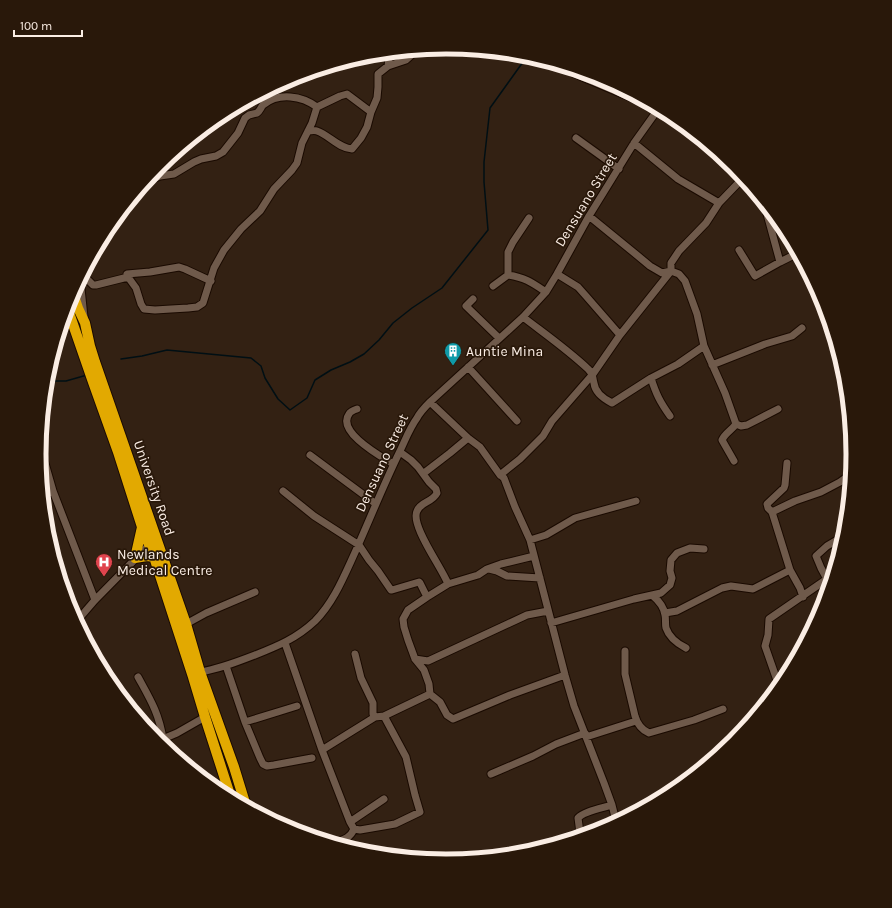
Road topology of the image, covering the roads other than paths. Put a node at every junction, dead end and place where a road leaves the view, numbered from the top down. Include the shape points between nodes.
1 (411, 56) edge
2 (389, 58) edge
3 (388, 66) junction
4 (317, 107) junction
5 (371, 112) junction
6 (655, 113) edge
7 (308, 131) junction
8 (576, 138) dead end
9 (634, 143) junction
10 (619, 169) junction
11 (160, 176) joint
12 (157, 177) edge
13 (739, 182) edge
14 (719, 203) junction
15 (589, 216) junction
16 (768, 216) edge
17 (529, 218) dead end
18 (739, 250) dead end
19 (793, 256) edge
20 (780, 262) junction
21 (671, 271) junction
22 (557, 274) junction
23 (508, 275) junction
24 (128, 277) junction
25 (86, 278) edge
26 (210, 281) junction
27 (492, 286) dead end
28 (81, 290) edge
29 (546, 292) junction
30 (473, 299) dead end
31 (76, 301) edge
32 (70, 316) edge
33 (523, 316) junction
34 (85, 323) junction
35 (802, 328) dead end
36 (620, 335) junction
37 (499, 338) junction
38 (704, 346) junction
39 (712, 365) junction
40 (468, 367) junction
41 (593, 374) junction
42 (651, 378) junction
43 (430, 402) junction
44 (357, 409) dead end
45 (778, 409) dead end
46 (670, 416) dead end
47 (517, 421) dead end
48 (736, 424) junction
49 (468, 438) junction
50 (400, 452) junction
51 (310, 455) dead end
52 (734, 461) dead end
53 (787, 463) dead end
54 (394, 464) junction
55 (47, 469) edge
56 (424, 473) junction
57 (500, 475) junction
58 (845, 478) edge
59 (53, 491) junction
60 (283, 491) dead end
61 (48, 493) edge
62 (636, 501) dead end
63 (376, 504) junction
64 (772, 512) junction
65 (142, 527) junction
66 (530, 540) junction
67 (153, 541) junction
68 (836, 541) edge
69 (359, 545) junction
70 (704, 548) dead end
71 (534, 556) junction
72 (154, 557) junction
73 (135, 558) junction
74 (487, 569) junction
75 (790, 570) junction
76 (827, 576) edge
77 (540, 578) junction
78 (825, 581) edge
79 (448, 584) junction
80 (255, 592) dead end
81 (652, 595) junction
82 (427, 596) junction
83 (803, 597) junction
84 (95, 600) junction
85 (548, 611) junction
86 (665, 613) junction
87 (80, 617) edge
88 (551, 623) junction
89 (186, 624) junction
90 (285, 643) junction
91 (686, 648) dead end
92 (625, 651) dead end
93 (355, 654) dead end
94 (416, 659) junction
95 (428, 661) junction
96 (226, 666) junction
97 (424, 670) junction
98 (197, 674) junction
99 (565, 675) junction
100 (138, 677) dead end
101 (776, 679) edge
102 (430, 694) junction
103 (297, 706) dead end
104 (723, 709) dead end
105 (205, 716) junction
106 (384, 716) junction
107 (375, 717) junction
108 (636, 721) junction
109 (245, 722) junction
110 (160, 734) edge
111 (586, 735) junction
112 (164, 738) edge
113 (322, 750) junction
114 (312, 758) dead end
115 (492, 774) dead end
116 (228, 790) edge
117 (244, 799) edge
118 (384, 799) dead end
119 (612, 805) junction
120 (615, 817) edge
121 (350, 822) junction
122 (354, 829) junction
123 (580, 831) edge
124 (342, 840) edge

1 - 3 street
2 - 3 street
3 - 5 street via 378,74 377,98
4 - 5 street via 348,94
4 - 7 street
4 - 11 street via 294,97 277,98 257,113 245,118 238,133 223,152 194,162 174,174
5 - 7 street via 367,127 352,149 340,145 318,131
6 - 9 street, Densuano Street
7 - 26 street via 297,163 274,189 260,211 224,250
8 - 10 street
9 - 10 street, Densuano Street
9 - 14 street via 678,179
10 - 15 street, Densuano Street
11 - 12 street
13 - 14 street
14 - 21 street via 706,223 679,251 671,263
15 - 21 street via 650,266 662,273
15 - 22 street, Densuano Street
16 - 20 street
17 - 23 street via 508,252
18 - 20 street via 755,276
19 - 20 street
21 - 36 street
21 - 38 street via 679,274 685,281 698,314
22 - 29 street, Densuano Street
22 - 36 street via 578,287
23 - 27 street
23 - 29 street via 531,282
24 - 25 street via 93,285
24 - 26 street via 127,274 179,267
24 - 26 street via 136,288 140,304 144,308 155,310 197,307 203,303
28 - 34 street
29 - 33 street, Densuano Street
30 - 37 street via 466,306
31 - 34 highway, University Road
32 - 65 highway, University Road
33 - 37 street, Densuano Street
33 - 41 street
34 - 67 highway, University Road via 90,346
35 - 39 street via 792,336
36 - 41 street
37 - 40 street, Densuano Street
38 - 39 street
38 - 42 street
39 - 48 street
40 - 43 street, Densuano Street
40 - 47 street
41 - 42 street via 597,392 612,403
41 - 57 street via 552,421 543,436
42 - 46 street via 655,393
43 - 49 street
43 - 50 street, Densuano Street via 413,424
44 - 54 street via 349,413 346,419 351,433
45 - 48 street via 747,425
48 - 52 street via 722,440
49 - 56 street
49 - 57 street via 480,447
50 - 54 street, Densuano Street
50 - 56 street
51 - 63 street
53 - 64 street via 784,488 767,504
54 - 63 street, Densuano Street
55 - 59 street
56 - 79 street via 437,493 431,501 420,506 415,519
57 - 66 street via 504,478
58 - 64 street via 821,492
59 - 61 street
59 - 84 street
60 - 69 street via 314,516
62 - 66 street via 575,518
63 - 69 street, Densuano Street
64 - 75 street
65 - 67 highway, University Road
65 - 73 highway
66 - 71 street
67 - 72 highway, University Road
67 - 73 street
67 - 89 highway, University Road
68 - 76 street via 816,556
69 - 82 street via 391,590 419,582
69 - 90 street, Densuano Street via 325,610 305,630
70 - 81 street via 690,548 677,553 671,560 670,585 661,593
71 - 74 street
71 - 77 street
72 - 73 highway
72 - 98 highway, University Road
73 - 84 street
74 - 77 street via 507,576
74 - 79 street
75 - 83 street
75 - 86 street via 753,589 731,586 722,588 677,611
77 - 85 street
78 - 83 street
79 - 82 street
80 - 89 street
81 - 86 street via 658,599
81 - 88 street
82 - 94 street via 408,610 403,619
83 - 101 street via 769,620 765,646
84 - 87 street
85 - 88 street
85 - 95 street via 527,615
86 - 91 street via 666,628 674,641
88 - 99 street
89 - 98 highway, University Road
90 - 96 street, Densuano Street
90 - 113 street
92 - 108 street via 624,674
93 - 107 street via 360,678 373,703
94 - 95 street
94 - 97 street
95 - 97 street
96 - 98 street, Densuano Street
96 - 109 street
97 - 102 street
98 - 105 highway, University Road
98 - 117 highway, University Road
99 - 102 street via 453,719
99 - 111 street
100 - 110 street via 157,713
102 - 106 street
103 - 109 street
104 - 108 street via 649,732 643,730
105 - 112 street
105 - 116 highway, University Road
106 - 107 street
106 - 122 street via 406,757 420,812 395,824
107 - 113 street
108 - 111 street
109 - 114 street via 263,764 267,766
111 - 115 street via 556,744
111 - 119 street
113 - 121 street
118 - 121 street
119 - 120 street
119 - 123 street via 579,816
121 - 122 street
122 - 124 street via 347,838

